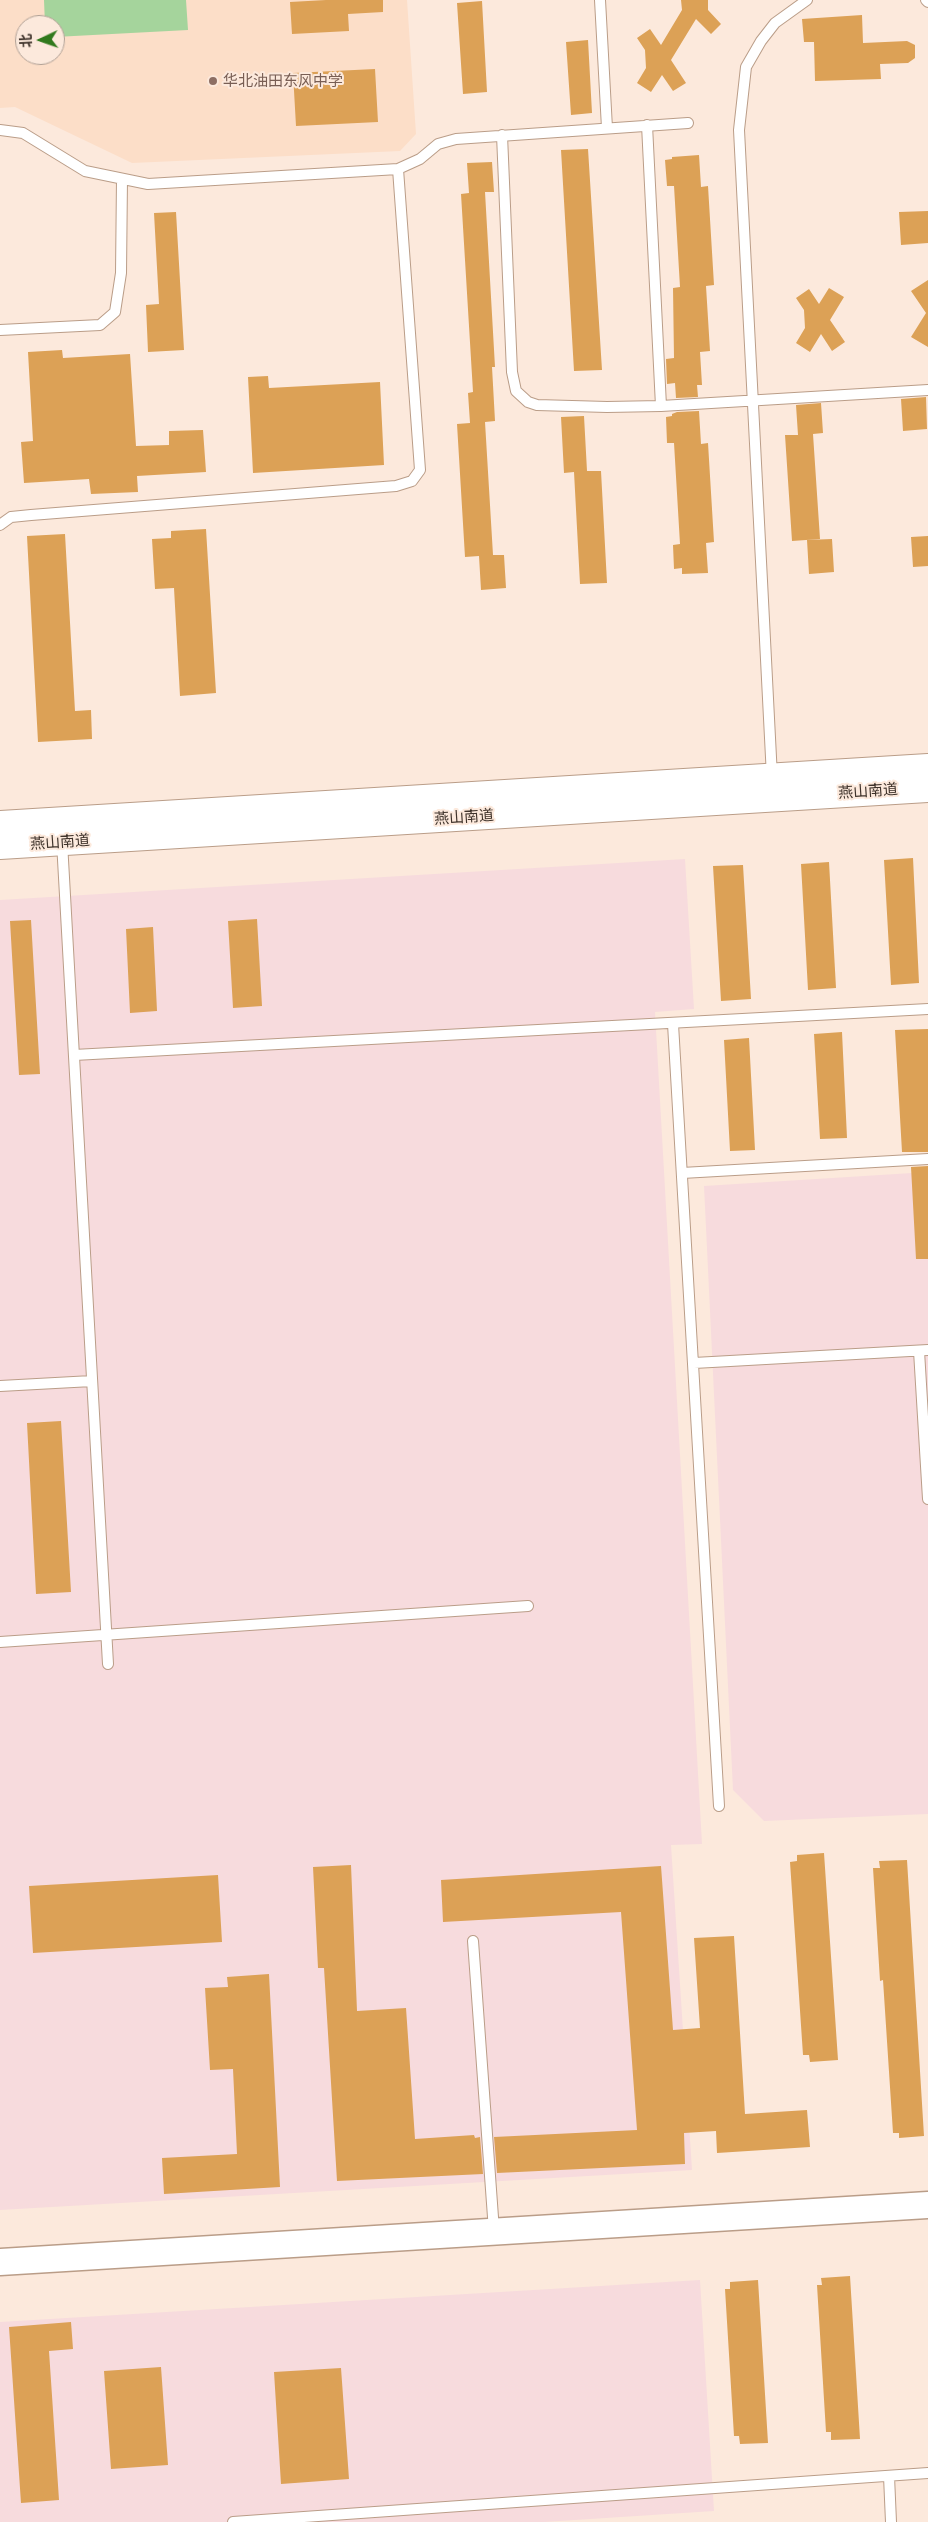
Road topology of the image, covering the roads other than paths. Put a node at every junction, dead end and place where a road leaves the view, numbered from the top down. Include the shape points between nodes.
1 (600, 0) edge
2 (807, 0) edge
3 (688, 123) dead end
4 (647, 126) junction
5 (607, 128) junction
6 (0, 130) edge
7 (502, 136) junction
8 (398, 169) junction
9 (122, 179) junction
10 (0, 330) edge
11 (928, 390) edge
12 (752, 399) junction
13 (662, 406) junction
14 (0, 525) edge
15 (928, 768) edge
16 (772, 778) junction
17 (928, 788) edge
18 (0, 825) edge
19 (62, 842) junction
20 (0, 845) edge
21 (928, 1009) edge
22 (673, 1024) junction
23 (74, 1054) junction
24 (928, 1159) edge
25 (682, 1173) junction
26 (924, 1351) edge
27 (694, 1363) junction
28 (92, 1381) junction
29 (0, 1386) edge
30 (928, 1500) edge
31 (528, 1606) dead end
32 (107, 1636) junction
33 (0, 1642) edge
34 (108, 1664) dead end
35 (719, 1806) dead end
36 (473, 1940) dead end
37 (928, 2205) edge
38 (494, 2232) junction
39 (0, 2262) edge
40 (928, 2473) edge
41 (889, 2476) junction
42 (233, 2522) edge
43 (891, 2522) edge

1 - 5 lane
2 - 12 lane via 775,23 761,41 746,67 742,96 739,130
3 - 4 lane
4 - 5 lane
4 - 13 lane
5 - 7 lane
6 - 9 lane via 23,133 85,171
7 - 8 lane via 456,138 438,144 420,159
7 - 13 lane via 512,372 516,391 537,405
8 - 9 lane via 148,184
8 - 14 lane via 420,470 412,481 396,486 11,517
9 - 10 lane via 121,273 115,312 100,325
11 - 12 lane
12 - 13 lane
12 - 16 lane
15 - 16 main road, 燕山南道
16 - 18 main road, 燕山南道
17 - 19 main road, 燕山南道
19 - 20 main road, 燕山南道
19 - 23 lane
21 - 22 lane
22 - 23 lane
22 - 25 lane
23 - 28 lane
24 - 25 lane
25 - 27 lane
26 - 27 lane
26 - 30 lane
27 - 35 lane
28 - 29 lane
28 - 32 lane
31 - 32 lane
32 - 33 lane
32 - 34 lane
36 - 38 lane
37 - 38 street
38 - 39 street
40 - 41 lane
41 - 42 lane
41 - 43 lane

